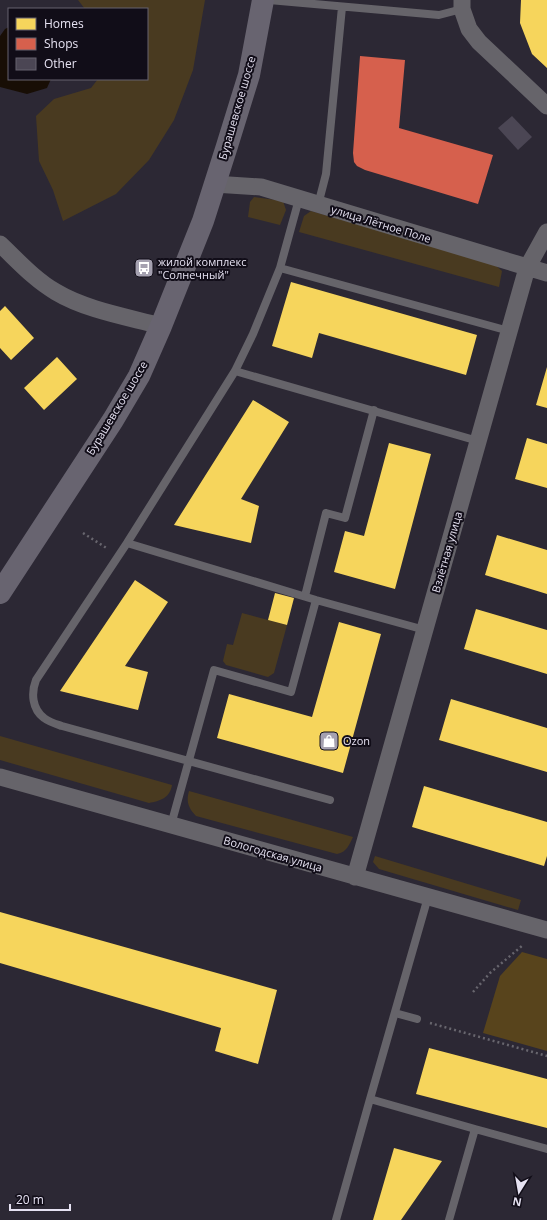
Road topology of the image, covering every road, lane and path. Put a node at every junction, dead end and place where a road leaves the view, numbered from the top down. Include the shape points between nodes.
1 (263, 0) edge
2 (269, 0) edge
3 (462, 4) edge
4 (342, 7) junction
5 (547, 106) edge
6 (214, 184) junction
7 (299, 199) junction
8 (318, 205) junction
9 (547, 232) edge
10 (0, 244) edge
11 (280, 268) junction
12 (527, 268) junction
13 (547, 273) edge
14 (161, 326) junction
15 (510, 331) junction
16 (235, 371) junction
17 (374, 410) junction
18 (478, 441) junction
19 (83, 533) dead end
20 (127, 543) junction
21 (118, 556) junction
22 (0, 592) edge
23 (305, 596) junction
24 (316, 600) junction
25 (425, 630) junction
26 (189, 761) junction
27 (0, 777) edge
28 (330, 800) dead end
29 (171, 825) junction
30 (355, 877) junction
31 (428, 897) junction
32 (547, 930) edge
33 (524, 945) dead end
34 (473, 992) dead end
35 (395, 1013) junction
36 (417, 1019) joint
37 (547, 1056) edge
38 (370, 1099) junction
39 (475, 1129) junction
40 (547, 1149) edge
41 (336, 1220) edge
42 (449, 1220) edge

1 - 6 main road, Бурашевское шоссе via 249,75
2 - 4 lane
3 - 4 lane via 439,15
3 - 5 street via 469,29 479,42
4 - 8 lane via 326,174
6 - 7 street, улица Лётное Поле via 261,187
6 - 14 main road, Бурашевское шоссе
7 - 8 street, улица Лётное Поле
7 - 11 lane
8 - 12 street, улица Лётное Поле
9 - 12 street, Взлётная улица
10 - 14 street via 34,276 77,303
11 - 15 lane
11 - 16 lane
12 - 13 street, улица Лётное Поле
12 - 15 street, Взлётная улица
14 - 22 main road, Бурашевское шоссе via 139,376 113,420
15 - 18 street, Взлётная улица
16 - 17 lane
16 - 20 lane
17 - 18 lane
17 - 23 lane via 345,518 326,513
18 - 25 street, Взлётная улица
19 - 21 path
20 - 21 lane
20 - 23 lane
21 - 26 lane via 36,680 32,694 34,701 44,719 54,723
23 - 24 lane
24 - 25 lane
24 - 26 lane via 291,692 214,670
25 - 30 street, Взлётная улица
26 - 28 lane
26 - 29 lane
27 - 29 street, Вологодская улица
29 - 30 street, Вологодская улица
30 - 31 street, Вологодская улица
31 - 32 street, Вологодская улица
31 - 35 lane
33 - 34 path via 490,973
35 - 36 lane
35 - 38 lane
36 - 37 path
38 - 39 lane
38 - 41 lane
39 - 40 lane
39 - 42 lane

